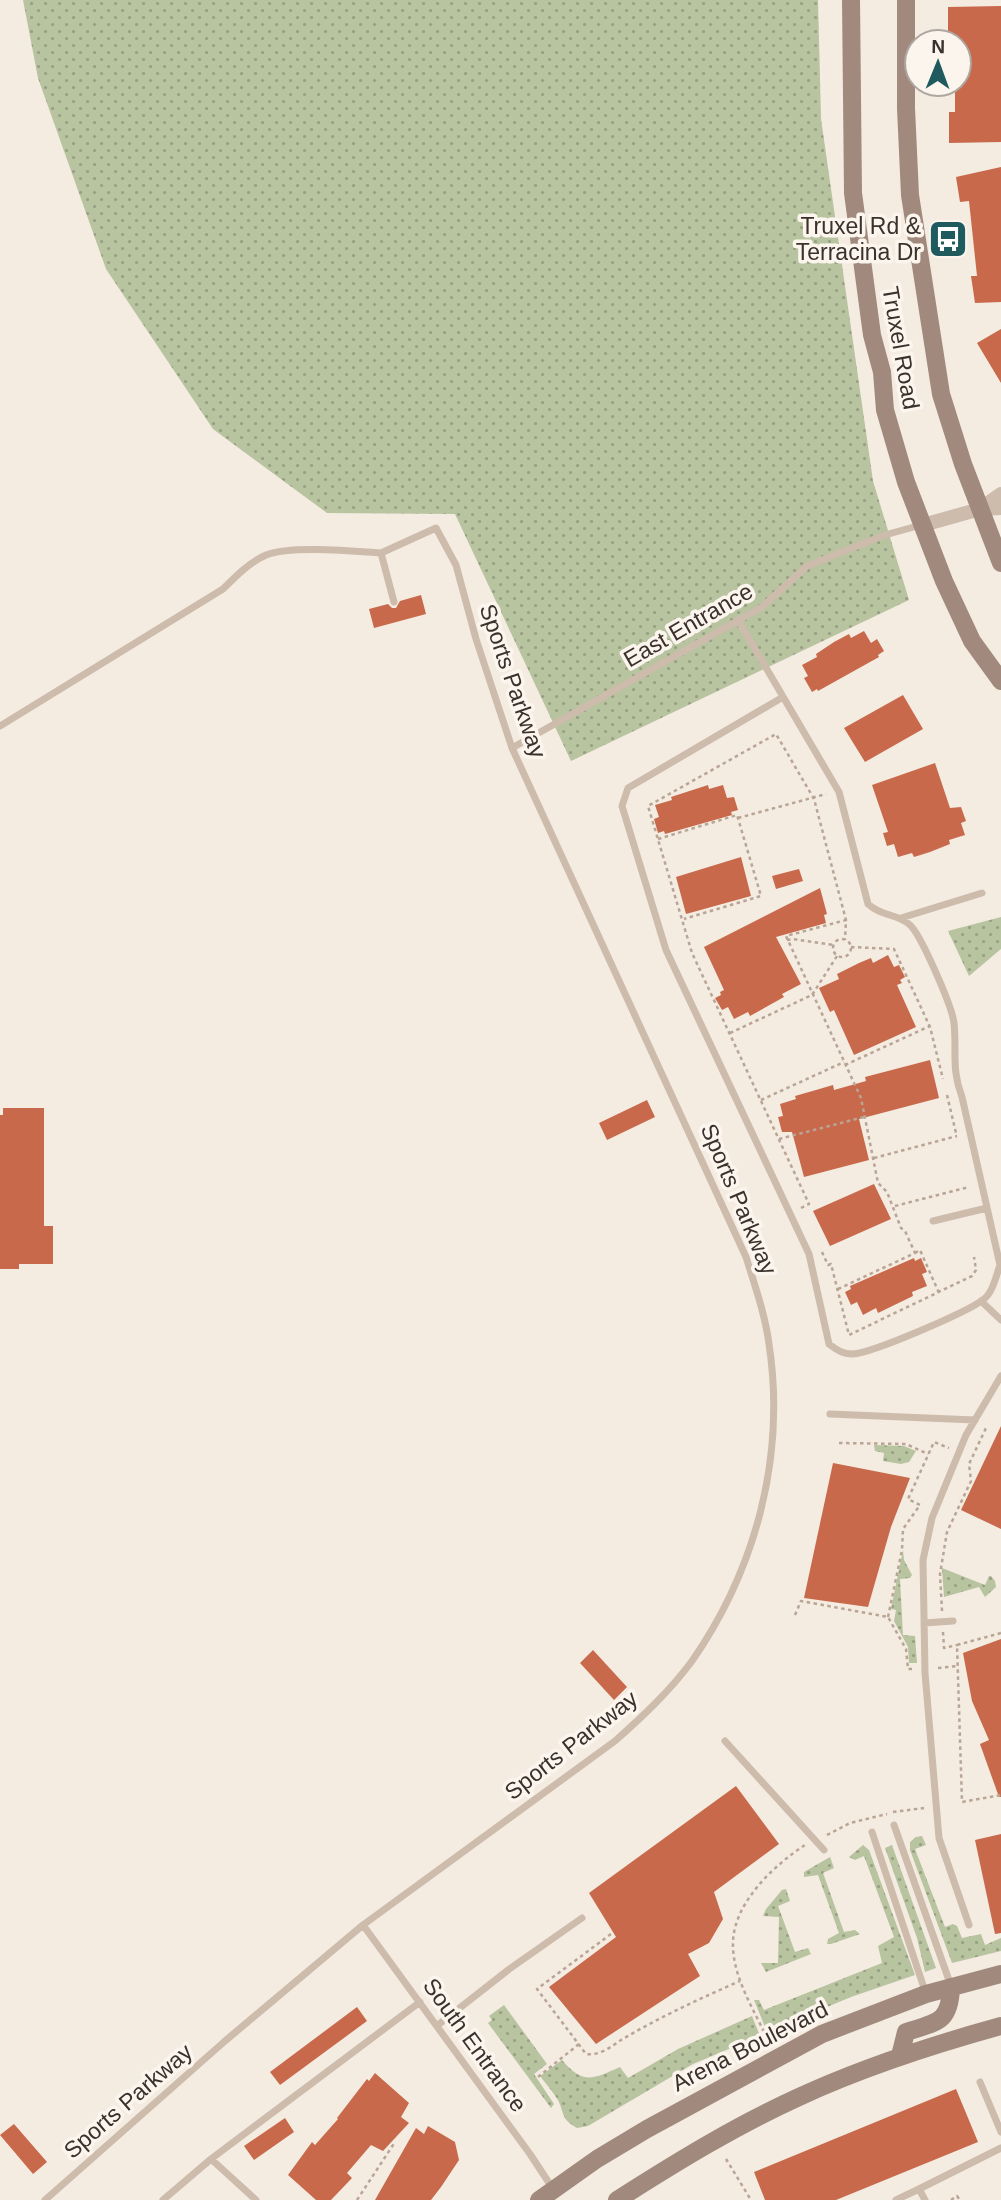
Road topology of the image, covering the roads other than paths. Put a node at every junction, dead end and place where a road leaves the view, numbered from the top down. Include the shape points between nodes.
1 (851, 0) edge
2 (906, 0) edge
3 (1001, 494) edge
4 (1001, 508) edge
5 (980, 509) junction
6 (923, 524) junction
7 (381, 553) junction
8 (1001, 563) edge
9 (394, 602) dead end
10 (738, 620) junction
11 (1001, 681) edge
12 (783, 697) junction
13 (0, 726) edge
14 (512, 748) junction
15 (982, 893) dead end
16 (901, 918) junction
17 (987, 1208) junction
18 (933, 1221) dead end
19 (981, 1301) junction
20 (1001, 1320) edge
21 (1001, 1376) edge
22 (830, 1414) dead end
23 (975, 1420) junction
24 (953, 1621) dead end
25 (924, 1623) junction
26 (725, 1741) dead end
27 (894, 1825) dead end
28 (872, 1832) dead end
29 (824, 1850) dead end
30 (582, 1918) dead end
31 (363, 1925) junction
32 (969, 1925) dead end
33 (1001, 1974) edge
34 (951, 1987) junction
35 (926, 1994) junction
36 (420, 2002) junction
37 (438, 2025) junction
38 (1001, 2026) edge
39 (900, 2056) junction
40 (980, 2082) dead end
41 (1001, 2132) edge
42 (1001, 2148) edge
43 (211, 2159) junction
44 (919, 2189) junction
45 (546, 2195) edge
46 (45, 2200) edge
47 (163, 2200) edge
48 (256, 2200) edge
49 (617, 2200) edge
50 (896, 2200) edge
51 (925, 2200) edge

1 - 6 main road, Truxel Road via 853,193 861,260 872,335 883,372 885,410
2 - 5 main road, Truxel Road via 910,195 941,394
3 - 5 street
4 - 5 street
5 - 6 street
5 - 8 main road, Truxel Road
6 - 10 lane, East Entrance via 807,566 762,607
6 - 11 main road, Truxel Road via 972,641
7 - 9 lane
7 - 13 lane via 288,551 267,555 223,589
7 - 14 lane, Sports Parkway via 436,528 456,565
10 - 12 lane
10 - 14 lane, East Entrance
12 - 16 lane via 839,792 868,904 877,913
12 - 19 lane via 628,788 622,806 666,950 809,1254 828,1344 842,1353 873,1350
14 - 31 lane, Sports Parkway via 746,1257 760,1299 773,1373 769,1477 750,1549 720,1617 691,1662 648,1712
15 - 16 lane
16 - 17 lane via 913,927 949,999 955,1079
17 - 18 lane
17 - 19 lane via 1000,1265
19 - 20 lane
21 - 23 lane
22 - 23 lane
23 - 25 lane via 932,1518 923,1560
24 - 25 lane
25 - 32 lane via 939,1838
26 - 29 lane
27 - 34 lane
28 - 35 lane
30 - 37 lane
31 - 36 lane, South Entrance
31 - 46 lane, Sports Parkway
33 - 34 main road, Arena Boulevard
34 - 35 main road, Arena Boulevard
34 - 39 main road via 947,2013 906,2032
35 - 45 main road, Arena Boulevard via 822,2034 772,2059 597,2159
36 - 37 lane, South Entrance
36 - 43 lane
37 - 45 lane, South Entrance
38 - 39 main road
39 - 49 main road via 752,2120
40 - 41 lane
42 - 44 lane
43 - 47 lane
43 - 48 lane
44 - 50 lane
44 - 51 lane

